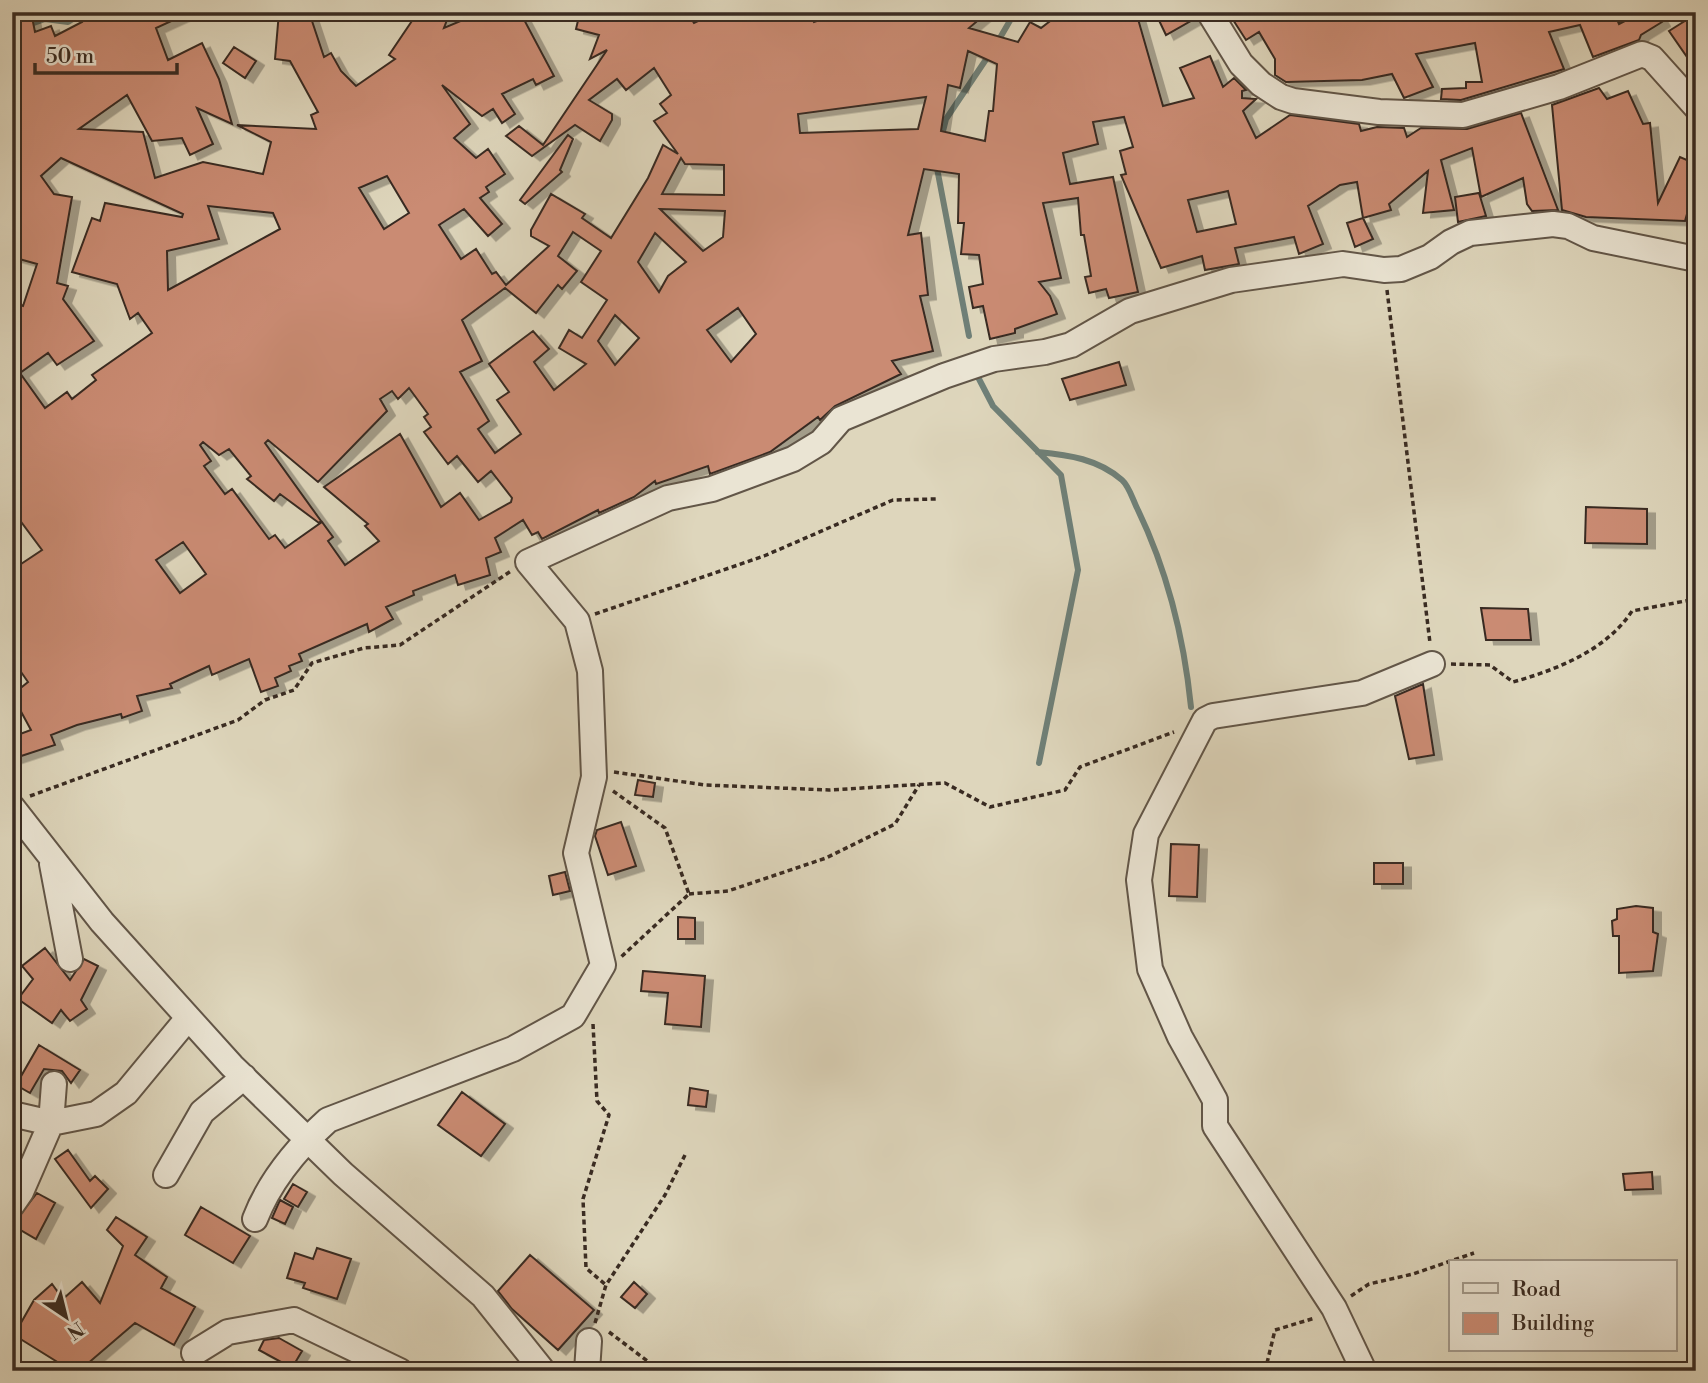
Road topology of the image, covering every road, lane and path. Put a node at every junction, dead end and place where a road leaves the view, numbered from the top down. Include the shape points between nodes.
1 (1209, 12) edge
2 (1696, 107) edge
3 (1696, 259) edge
4 (1384, 270) junction
5 (936, 499) dead end
6 (528, 562) junction
7 (1696, 599) edge
8 (577, 621) junction
9 (1432, 664) junction
10 (1205, 720) junction
11 (593, 771) junction
12 (919, 785) junction
13 (19, 815) edge
14 (51, 860) junction
15 (689, 894) junction
16 (70, 959) dead end
17 (597, 976) junction
18 (188, 1018) junction
19 (244, 1077) junction
20 (54, 1084) dead end
21 (12, 1114) edge
22 (51, 1123) junction
23 (307, 1139) junction
24 (685, 1155) dead end
25 (166, 1175) dead end
26 (12, 1205) edge
27 (255, 1219) dead end
28 (606, 1285) junction
29 (589, 1341) junction
30 (194, 1353) dead end
31 (400, 1371) edge
32 (543, 1371) edge
33 (587, 1371) edge
34 (668, 1371) edge
35 (1364, 1371) edge

1 - 2 street via 1241,64 1261,84 1293,102 1463,115 1552,89 1642,54 1652,58
3 - 4 street via 1593,239 1553,224 1470,233 1430,257 1401,269
4 - 6 street via 1343,264 1270,273 1130,311 1071,345 994,359 841,419 821,442 793,459 712,489 668,498
4 - 9 path
5 - 8 path via 893,500 764,556
6 - 8 street
6 - 13 path via 400,645 364,648 312,663 294,690 265,700 238,720
7 - 9 path via 1632,611 1612,637 1551,671 1513,682 1490,664
8 - 11 street via 590,671
9 - 10 street via 1362,693
10 - 12 path via 1080,767 1065,790 990,807 945,783
10 - 35 street via 1146,834 1139,880 1150,969 1215,1100 1215,1126 1334,1308
11 - 12 path via 705,785 829,790
11 - 15 path via 665,828
11 - 17 street via 576,853
12 - 15 path via 895,824 826,858 728,891
13 - 14 street
14 - 16 street
14 - 18 street
15 - 17 path via 627,955
17 - 23 street via 573,1016 513,1049 328,1120
17 - 28 path via 597,1101 609,1115 583,1199 586,1268
18 - 19 street
18 - 22 street via 126,1093 96,1114
19 - 23 street
19 - 25 street via 202,1112
20 - 22 street
21 - 22 street
22 - 26 street
23 - 27 street via 265,1193
23 - 32 street via 483,1296
24 - 28 path via 665,1195
28 - 29 path
29 - 33 street
29 - 34 path via 608,1332
30 - 31 street via 228,1332 294,1320

